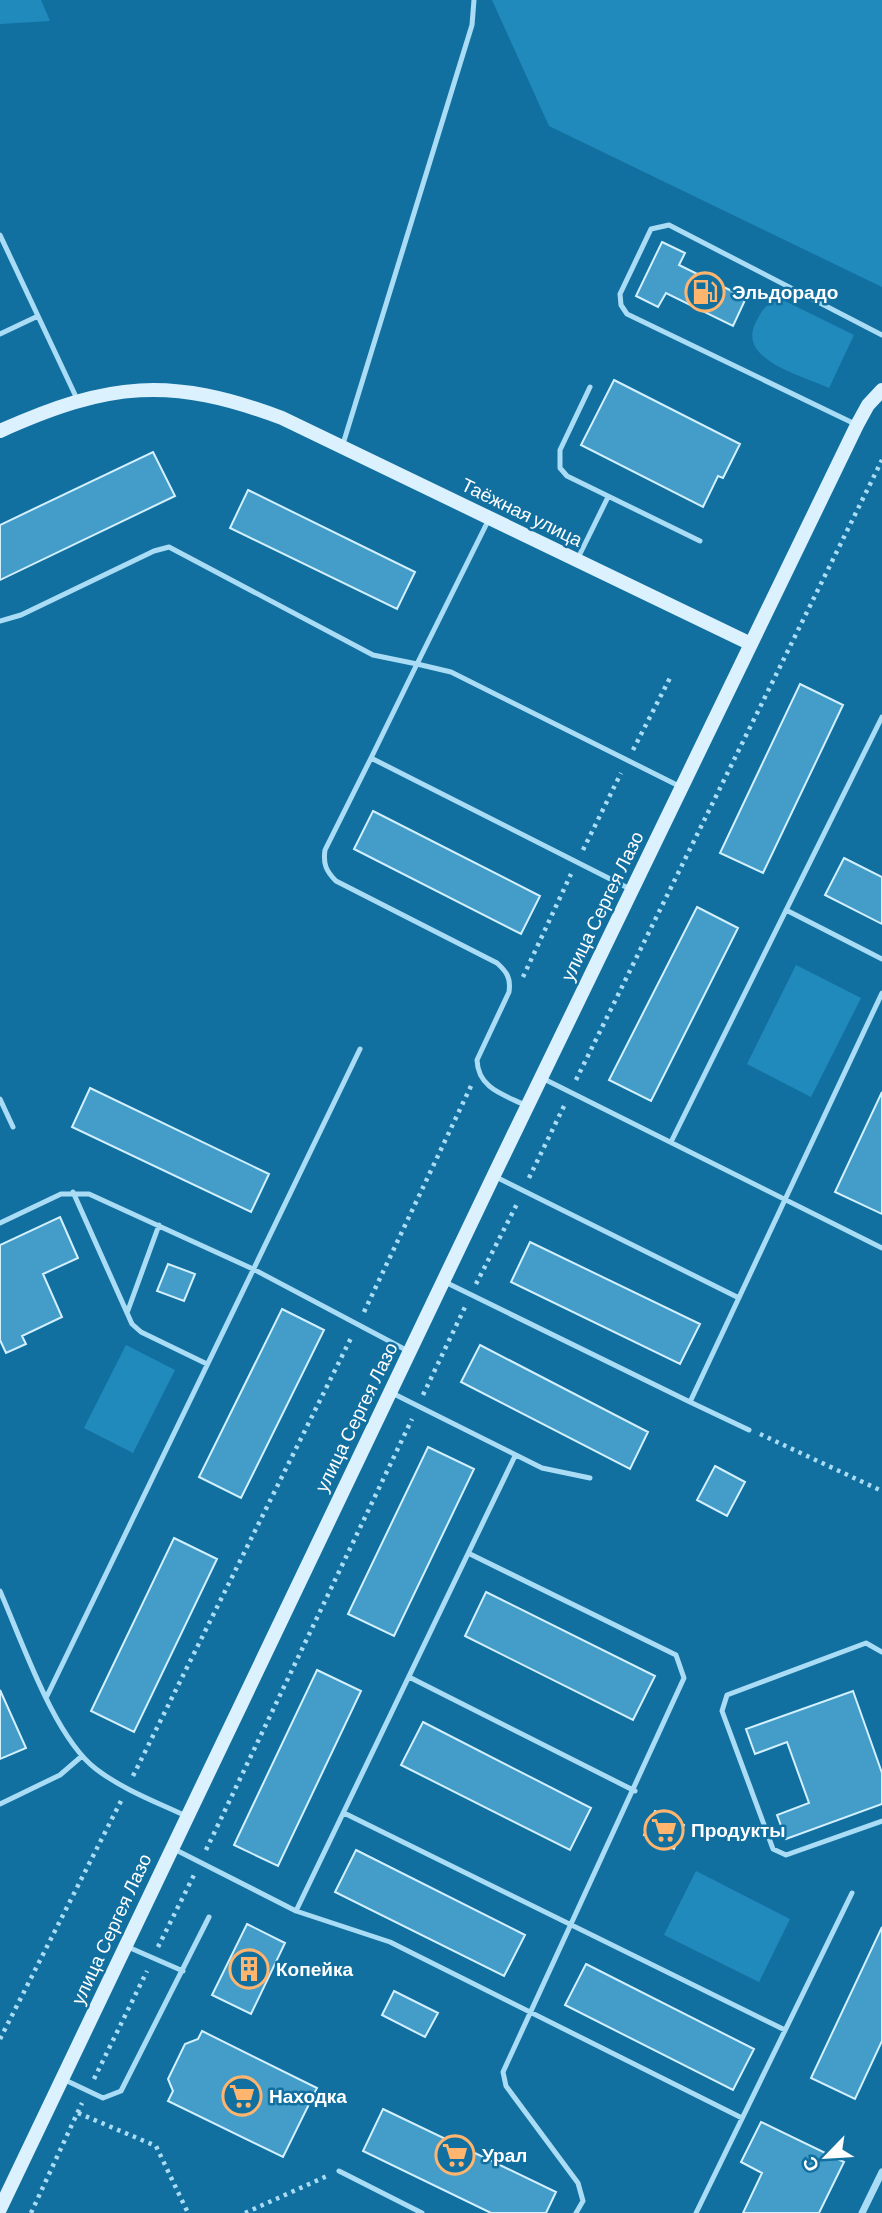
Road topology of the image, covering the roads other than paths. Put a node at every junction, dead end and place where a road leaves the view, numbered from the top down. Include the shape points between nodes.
1 (474, 0) edge
2 (0, 234) edge
3 (38, 316) junction
4 (0, 334) edge
5 (882, 335) edge
6 (590, 387) dead end
7 (882, 390) edge
8 (78, 401) junction
9 (857, 425) junction
10 (0, 431) edge
11 (342, 447) junction
12 (608, 497) junction
13 (490, 518) junction
14 (700, 541) dead end
15 (577, 560) junction
16 (0, 621) edge
17 (751, 644) junction
18 (417, 664) junction
19 (882, 717) edge
20 (371, 758) junction
21 (681, 787) junction
22 (632, 890) junction
23 (786, 910) junction
24 (882, 959) edge
25 (882, 993) edge
26 (360, 1049) dead end
27 (541, 1078) junction
28 (0, 1099) edge
29 (527, 1106) junction
30 (13, 1127) dead end
31 (671, 1142) junction
32 (494, 1175) junction
33 (72, 1192) junction
34 (787, 1199) junction
35 (0, 1223) edge
36 (159, 1225) junction
37 (882, 1248) edge
38 (253, 1269) junction
39 (443, 1281) junction
40 (738, 1298) junction
41 (127, 1313) junction
42 (409, 1351) junction
43 (207, 1364) junction
44 (390, 1392) junction
45 (690, 1402) junction
46 (750, 1430) road end
47 (515, 1456) junction
48 (590, 1478) dead end
49 (470, 1554) junction
50 (0, 1591) edge
51 (882, 1652) edge
52 (410, 1677) junction
53 (47, 1696) junction
54 (82, 1756) junction
55 (635, 1791) junction
56 (0, 1804) edge
57 (344, 1813) junction
58 (186, 1816) junction
59 (882, 1821) edge
60 (172, 1847) junction
61 (852, 1893) dead end
62 (296, 1911) junction
63 (209, 1917) dead end
64 (573, 1924) junction
65 (125, 1945) junction
66 (183, 1971) junction
67 (531, 2011) junction
68 (785, 2030) junction
69 (62, 2079) junction
70 (742, 2118) junction
71 (339, 2171) road end
72 (882, 2172) edge
73 (0, 2209) edge
74 (422, 2213) edge
75 (576, 2213) edge
76 (696, 2213) edge
77 (862, 2213) edge

1 - 11 lane via 472,25
2 - 3 lane
3 - 4 lane
3 - 8 lane
5 - 9 lane via 669,225 650,229 620,294 627,314
6 - 12 lane via 558,459 567,476
7 - 9 street
8 - 10 street, Таёжная улица
8 - 11 street, Таёжная улица via 145,389 183,390 232,399
9 - 17 street
11 - 13 street, Таёжная улица
12 - 14 lane
12 - 15 lane
13 - 15 street, Таёжная улица
13 - 18 lane
15 - 17 street, Таёжная улица
16 - 18 lane via 169,547 373,655
17 - 21 street, улица Сергея Лазо
18 - 20 lane
18 - 21 lane via 451,672
19 - 23 lane
20 - 22 lane
20 - 29 lane via 323,862 336,881 506,971 509,992 477,1060 477,1072 490,1088
21 - 22 street, улица Сергея Лазо
22 - 27 street, улица Сергея Лазо
23 - 24 lane
23 - 31 lane
25 - 34 lane
26 - 38 lane
27 - 29 street, улица Сергея Лазо
27 - 31 lane
28 - 30 lane
29 - 32 street, улица Сергея Лазо
31 - 34 lane
32 - 39 street, улица Сергея Лазо
32 - 40 lane
33 - 35 lane
33 - 36 lane via 89,1194
33 - 41 lane
34 - 37 lane
34 - 40 lane
36 - 38 lane
36 - 41 lane
38 - 42 lane
38 - 43 lane
39 - 42 street, улица Сергея Лазо
39 - 45 lane
40 - 45 lane
41 - 43 lane via 141,1332
42 - 44 street, улица Сергея Лазо
43 - 53 lane
44 - 47 lane
44 - 58 street, улица Сергея Лазо
45 - 46 lane
47 - 48 lane via 542,1468
47 - 49 lane
49 - 52 lane
49 - 55 lane via 676,1655 684,1678
50 - 53 lane
51 - 59 lane via 866,1643 727,1695 722,1711 773,1849 786,1855
52 - 55 lane
52 - 57 lane
53 - 54 lane
54 - 56 lane via 60,1775
54 - 58 lane via 96,1770
55 - 64 lane
57 - 62 lane
57 - 64 lane
58 - 60 street, улица Сергея Лазо
60 - 62 lane
60 - 65 street, улица Сергея Лазо
61 - 68 lane
62 - 67 lane via 390,1942
63 - 66 lane
64 - 67 lane
64 - 68 lane
65 - 66 lane
65 - 69 street, улица Сергея Лазо
66 - 69 lane via 128,2083 112,2097 103,2098
67 - 70 lane
67 - 75 lane via 503,2072 506,2086 578,2183 583,2201
68 - 70 lane
69 - 73 street, улица Сергея Лазо
70 - 76 lane
71 - 74 lane
72 - 77 street

